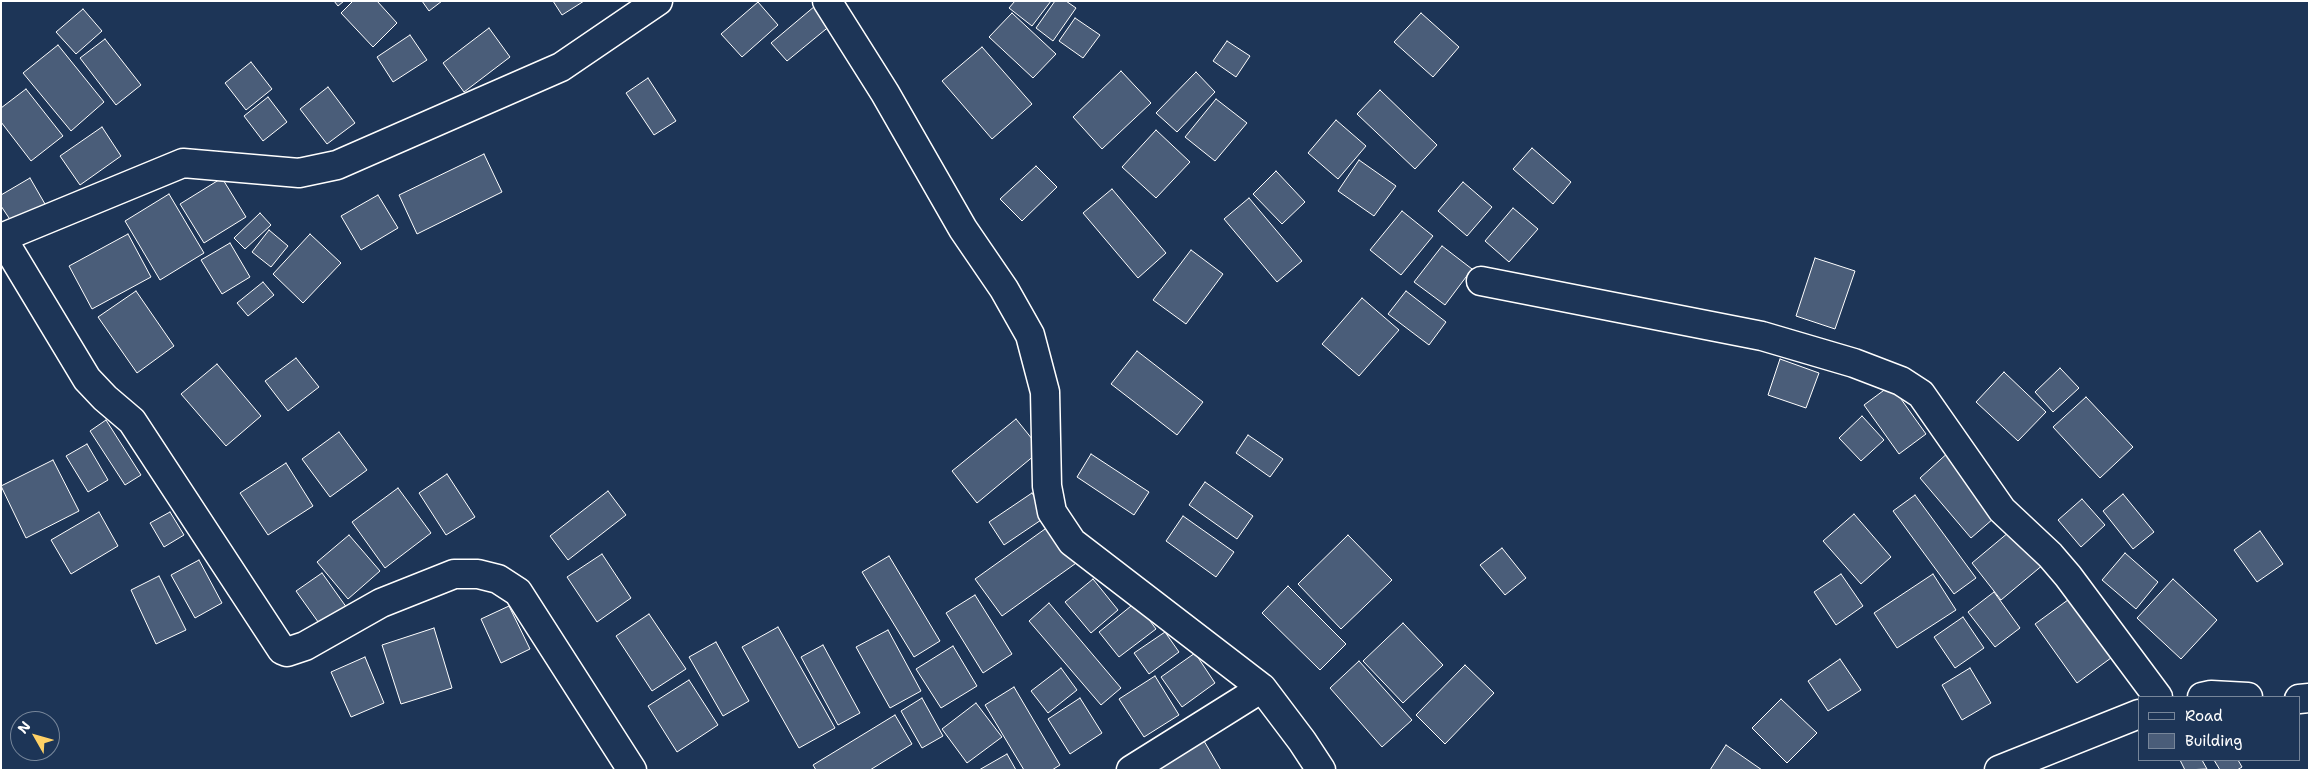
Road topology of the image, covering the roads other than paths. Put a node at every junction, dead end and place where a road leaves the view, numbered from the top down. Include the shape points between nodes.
1 (658, 1) edge
2 (827, 1) edge
3 (2, 238) edge
4 (1481, 281) dead end
5 (1262, 688) junction
6 (2157, 696) edge
7 (2206, 696) edge
8 (2229, 696) edge
9 (2138, 714) edge
10 (632, 770) edge
11 (1131, 770) edge
12 (1321, 770) edge
13 (1999, 770) edge

1 - 3 street via 561,67 337,165 299,173 183,163
2 - 5 street via 1030,335 1045,392 1047,486 1052,512 1072,542
3 - 10 street via 87,380 132,421 282,650 287,652 305,646 381,603 454,574 478,574 498,579 518,592
4 - 6 street via 1762,336 1854,363 1901,381 1921,394 2002,510 2068,576
5 - 11 street
5 - 12 street
7 - 8 street
9 - 13 street

